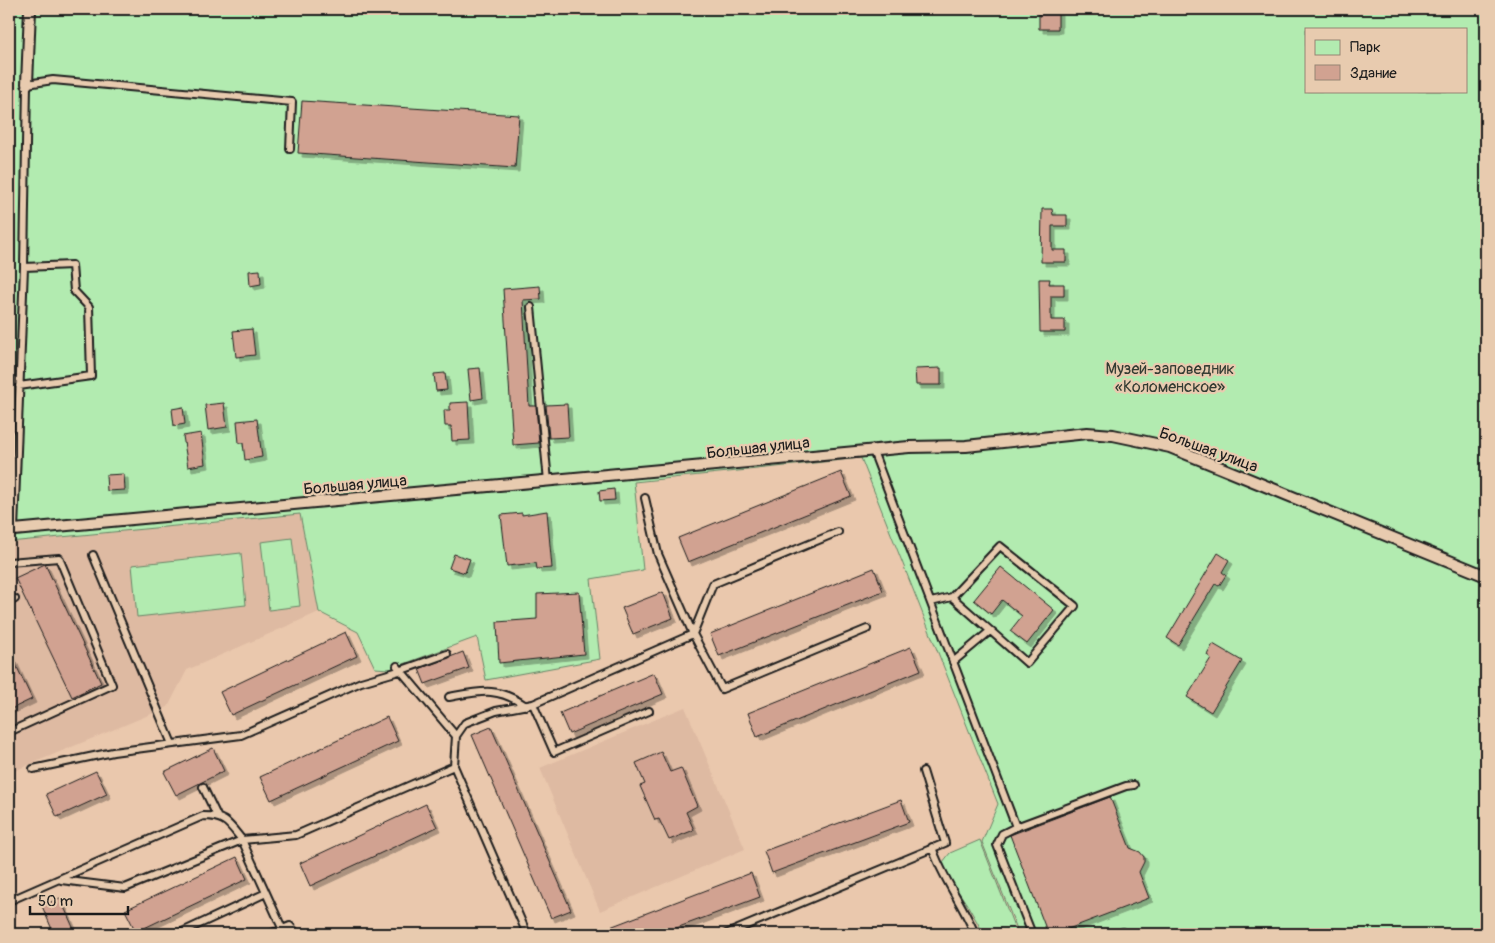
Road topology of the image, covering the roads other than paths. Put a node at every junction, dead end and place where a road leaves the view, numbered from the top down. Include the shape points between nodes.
1 (30, 9) edge
2 (27, 84) junction
3 (290, 149) dead end
4 (24, 267) junction
5 (531, 306) dead end
6 (19, 386) junction
7 (872, 451) junction
8 (548, 481) junction
9 (645, 498) dead end
10 (11, 530) edge
11 (838, 532) dead end
12 (93, 555) dead end
13 (9, 562) edge
14 (1486, 576) edge
15 (952, 597) junction
16 (931, 602) junction
17 (867, 629) dead end
18 (990, 631) junction
19 (693, 634) junction
20 (447, 654) dead end
21 (953, 662) junction
22 (398, 669) junction
23 (448, 697) dead end
24 (533, 704) junction
25 (526, 706) junction
26 (649, 711) dead end
27 (9, 732) edge
28 (456, 736) junction
29 (172, 744) junction
30 (454, 766) junction
31 (32, 769) dead end
32 (923, 771) dead end
33 (1134, 785) dead end
34 (203, 787) dead end
35 (217, 816) junction
36 (1016, 827) junction
37 (242, 840) junction
38 (932, 847) junction
39 (61, 880) junction
40 (266, 893) junction
41 (9, 901) edge
42 (282, 928) junction
43 (178, 934) edge
44 (270, 934) edge
45 (297, 934) edge
46 (527, 934) edge
47 (726, 934) edge
48 (975, 934) edge
49 (1032, 934) edge

1 - 2 street
2 - 3 lane via 53,80 292,102
2 - 4 lane
4 - 6 lane
4 - 6 lane via 72,265 74,291 89,307 91,376
5 - 8 lane
6 - 10 lane
7 - 8 street, Большая улица
7 - 14 street, Большая улица via 966,446 1087,433 1113,435 1170,447
7 - 16 lane
8 - 10 street, Большая улица
9 - 19 lane via 658,554
11 - 19 lane via 713,584
12 - 29 lane
13 - 27 lane via 59,558 112,685
15 - 16 lane
15 - 18 lane
15 - 18 lane via 1000,546 1075,606 1026,663
16 - 21 lane
17 - 19 lane via 722,689
18 - 21 lane
19 - 24 lane
20 - 22 lane
21 - 36 lane
22 - 28 lane
22 - 29 lane via 241,735
23 - 25 lane via 489,690 510,695
24 - 25 lane
24 - 26 lane via 554,752
25 - 28 lane via 496,711 465,723
28 - 30 lane
29 - 31 lane
30 - 37 lane via 296,835
30 - 46 lane
32 - 38 lane via 945,842
33 - 36 lane
34 - 35 lane
35 - 37 lane via 225,820
35 - 39 lane via 203,816 184,823
36 - 49 lane via 1002,834 997,845
37 - 39 lane via 125,888
37 - 40 lane
38 - 47 lane
38 - 48 lane via 938,866 968,915
39 - 41 lane
40 - 42 lane
40 - 43 lane
42 - 44 lane
42 - 45 lane via 290,926

